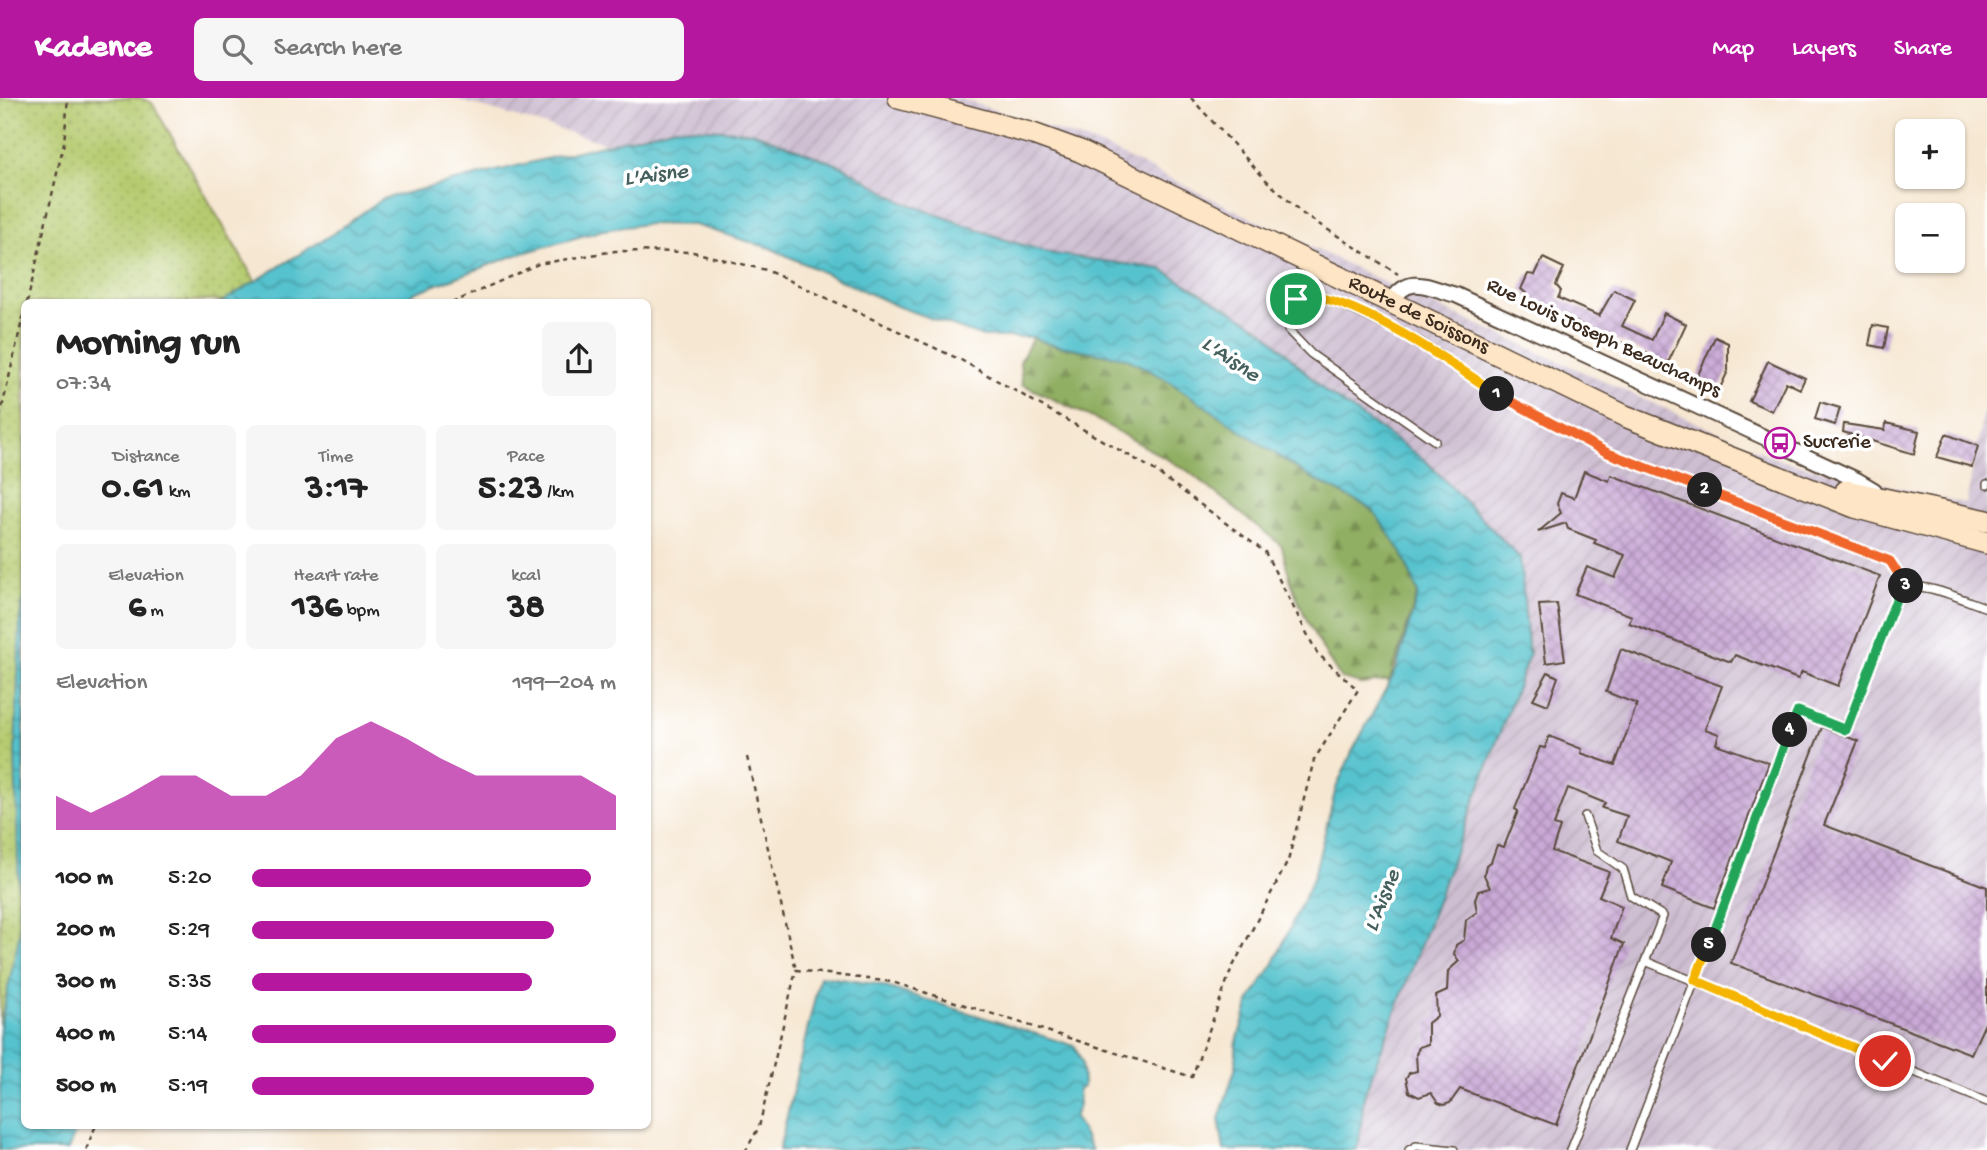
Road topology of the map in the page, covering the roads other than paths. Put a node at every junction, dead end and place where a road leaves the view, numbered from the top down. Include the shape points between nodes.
1 (899, 98) edge
2 (1392, 301) junction
3 (1435, 441) dead end
4 (1782, 477) junction
5 (1874, 497) junction
6 (1987, 521) edge
7 (1987, 543) edge
8 (1907, 585) junction
9 (1987, 608) edge
10 (1585, 816) dead end
11 (1645, 961) junction
12 (1695, 980) junction
13 (1987, 1102) edge
14 (1409, 1150) edge
15 (1454, 1150) edge
16 (1572, 1150) edge
17 (1630, 1150) edge

1 - 2 main road, Route de Soissons via 1080,150
2 - 4 main road, Route de Soissons via 1625,416
2 - 5 street, Rue Louis Joseph Beauchamps via 1404,285 1413,283 1456,295 1857,480 1874,491
3 - 8 lane via 1311,354 1288,330 1287,309 1296,299 1307,294 1327,298 1419,341 1499,396 1608,453 1890,561
4 - 5 main road, Route de Soissons
4 - 7 main road, Route de Soissons via 1855,507
5 - 6 main road, Route de Soissons
8 - 9 lane
8 - 12 lane via 1900,589 1846,730 1798,711
10 - 11 lane via 1597,851 1623,869 1631,896 1663,916
11 - 12 lane
11 - 16 lane
12 - 13 lane
12 - 17 lane
14 - 15 lane via 1416,1146

